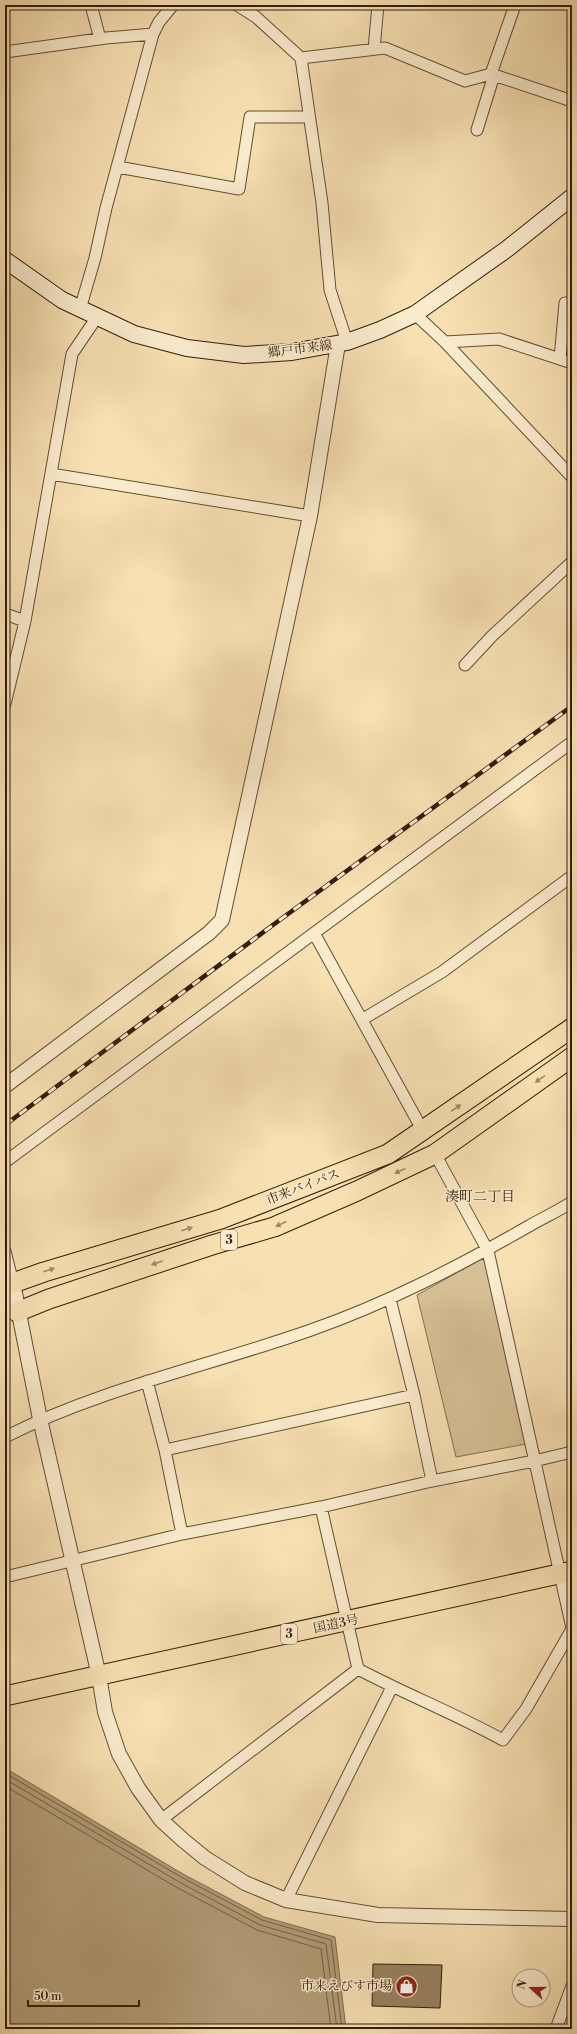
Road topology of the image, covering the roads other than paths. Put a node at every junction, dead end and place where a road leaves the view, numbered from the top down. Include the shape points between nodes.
1 (91, 5) edge
2 (173, 5) edge
3 (237, 5) edge
4 (378, 5) edge
5 (515, 5) edge
6 (153, 34) junction
7 (100, 38) junction
8 (374, 49) junction
9 (5, 52) edge
10 (301, 58) junction
11 (492, 74) junction
12 (572, 101) edge
13 (309, 117) junction
14 (476, 130) dead end
15 (118, 167) junction
16 (572, 197) edge
17 (5, 260) edge
18 (565, 303) dead end
19 (80, 309) junction
20 (415, 314) junction
21 (97, 317) junction
22 (445, 342) junction
23 (342, 343) junction
24 (560, 359) junction
25 (572, 363) edge
26 (51, 474) junction
27 (572, 477) edge
28 (310, 516) junction
29 (572, 562) edge
30 (5, 614) edge
31 (25, 621) junction
32 (465, 665) dead end
33 (5, 704) edge
34 (572, 742) edge
35 (572, 876) edge
36 (314, 933) junction
37 (363, 1019) junction
38 (572, 1028) edge
39 (572, 1057) edge
40 (5, 1086) edge
41 (424, 1131) junction
42 (435, 1154) junction
43 (5, 1162) edge
44 (572, 1205) edge
45 (5, 1251) edge
46 (488, 1251) junction
47 (9, 1285) edge
48 (390, 1299) junction
49 (11, 1315) edge
50 (147, 1381) junction
51 (414, 1395) junction
52 (40, 1419) junction
53 (5, 1437) edge
54 (165, 1450) junction
55 (572, 1452) edge
56 (534, 1461) junction
57 (432, 1481) junction
58 (321, 1507) junction
59 (182, 1534) junction
60 (74, 1560) junction
61 (565, 1572) edge
62 (5, 1577) edge
63 (347, 1621) junction
64 (572, 1628) edge
65 (358, 1669) junction
66 (99, 1676) junction
67 (392, 1687) junction
68 (5, 1696) edge
69 (161, 1820) junction
70 (286, 1900) junction
71 (572, 1919) edge
72 (572, 1986) edge
73 (556, 2029) edge

1 - 7 street
2 - 6 street
3 - 10 street via 256,17
4 - 8 street
5 - 11 street
6 - 7 street
6 - 15 street
7 - 9 street
8 - 10 street
8 - 11 street via 385,48 465,81
10 - 13 street
11 - 12 street
11 - 14 street
13 - 15 street via 250,117 239,189
13 - 23 street via 322,203 330,290
15 - 19 street
16 - 20 main road, 郷戸市来線 via 507,249
17 - 19 main road, 郷戸市来線 via 62,300
18 - 24 street
19 - 21 main road, 郷戸市来線
20 - 22 street
20 - 23 main road, 郷戸市来線
21 - 23 main road, 郷戸市来線 via 134,334 187,348 244,355 292,352
21 - 26 street via 72,354
22 - 24 street via 499,339
22 - 27 street
23 - 28 street
24 - 25 street
26 - 28 street
26 - 31 street
28 - 40 street via 222,920 210,933
29 - 32 street via 492,636
30 - 31 street
31 - 33 street
34 - 36 street
35 - 37 street via 442,972
36 - 37 street
36 - 43 street
37 - 41 street
41 -> 38 highway, 市来バイパス / 3
39 -> 42 highway, 市来バイパス / 3
47 -> 41 highway, 市来バイパス / 3 via 44,1272 222,1219 388,1154
42 - 46 street
42 -> 49 highway, 市来バイパス / 3 via 274,1227 212,1244 49,1299
44 - 46 street
45 - 47 street
46 - 48 street
46 - 56 street
47 - 49 street
48 - 50 street via 312,1330
48 - 51 street
49 - 52 street
50 - 52 street
50 - 54 street
51 - 54 street
51 - 57 street
52 - 53 street
52 - 60 street
54 - 59 street
55 - 56 street
56 - 57 street
56 - 61 street
57 - 58 street
58 - 59 street
58 - 63 street
59 - 60 street
60 - 62 street
60 - 66 street
61 - 63 highway, 国道3号 / 3
61 - 64 street
63 - 65 street
63 - 66 highway, 国道3号 / 3
64 - 67 street via 526,1709 503,1740
65 - 67 street
65 - 69 street
66 - 68 highway, 国道3号 / 3
66 - 69 street via 105,1712 119,1754 138,1788
67 - 70 street
69 - 70 street via 205,1858 245,1883
70 - 71 street via 378,1916
72 - 73 street

